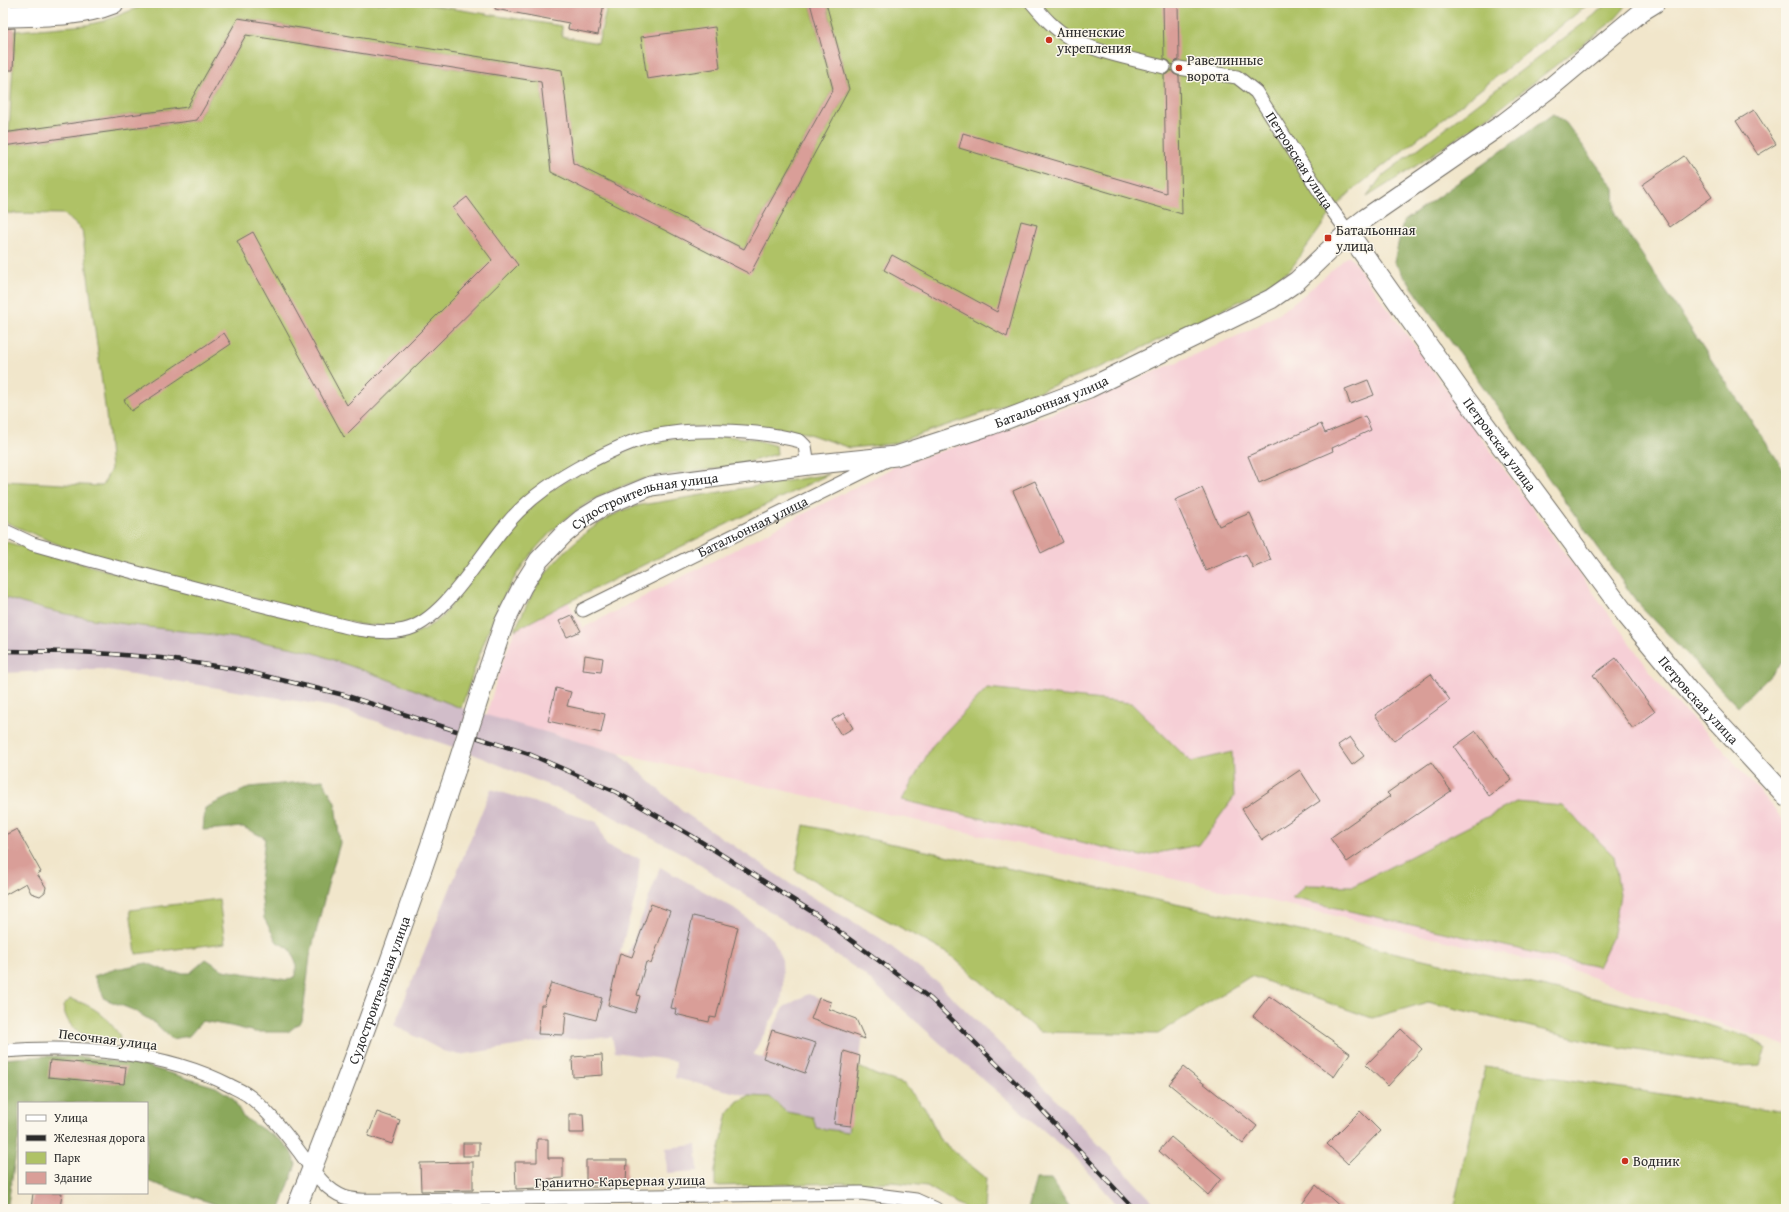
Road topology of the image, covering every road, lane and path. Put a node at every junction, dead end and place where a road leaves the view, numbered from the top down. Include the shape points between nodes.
1 (113, 3) edge
2 (1032, 3) edge
3 (1648, 6) edge
4 (3, 16) edge
5 (1164, 67) dead end
6 (1179, 68) dead end
7 (1348, 232) junction
8 (896, 456) junction
9 (808, 465) junction
10 (3, 530) edge
11 (583, 610) dead end
12 (1786, 796) edge
13 (3, 1051) edge
14 (312, 1170) junction
15 (296, 1209) edge
16 (936, 1209) edge

1 - 4 main road via 92,10 65,14
2 - 5 street via 1045,19 1070,38 1089,46
3 - 7 street, Батальонная улица via 1522,110
6 - 7 street, Петровская улица via 1237,77 1256,92
7 - 8 street, Батальонная улица via 1297,281 1271,299 1235,318 1089,388 991,425
7 - 12 street, Петровская улица via 1464,396 1627,616 1689,691
8 - 9 street, Судостроительная улица
8 - 11 street, Батальонная улица
9 - 10 street via 805,446 800,441 751,433 682,433 646,438 626,444 571,472 531,499 506,525 439,610 418,625 392,632 361,629 219,595 33,544
9 - 14 street, Судостроительная улица, bridge via 651,486 603,506 582,519 539,560 504,623 423,870
13 - 14 street, Песочная улица via 68,1049 143,1057 213,1077 249,1096
14 - 15 street, Судостроительная улица
14 - 16 street, Гранитно-Карьерная улица via 330,1189 345,1198 360,1200 861,1193 916,1200

